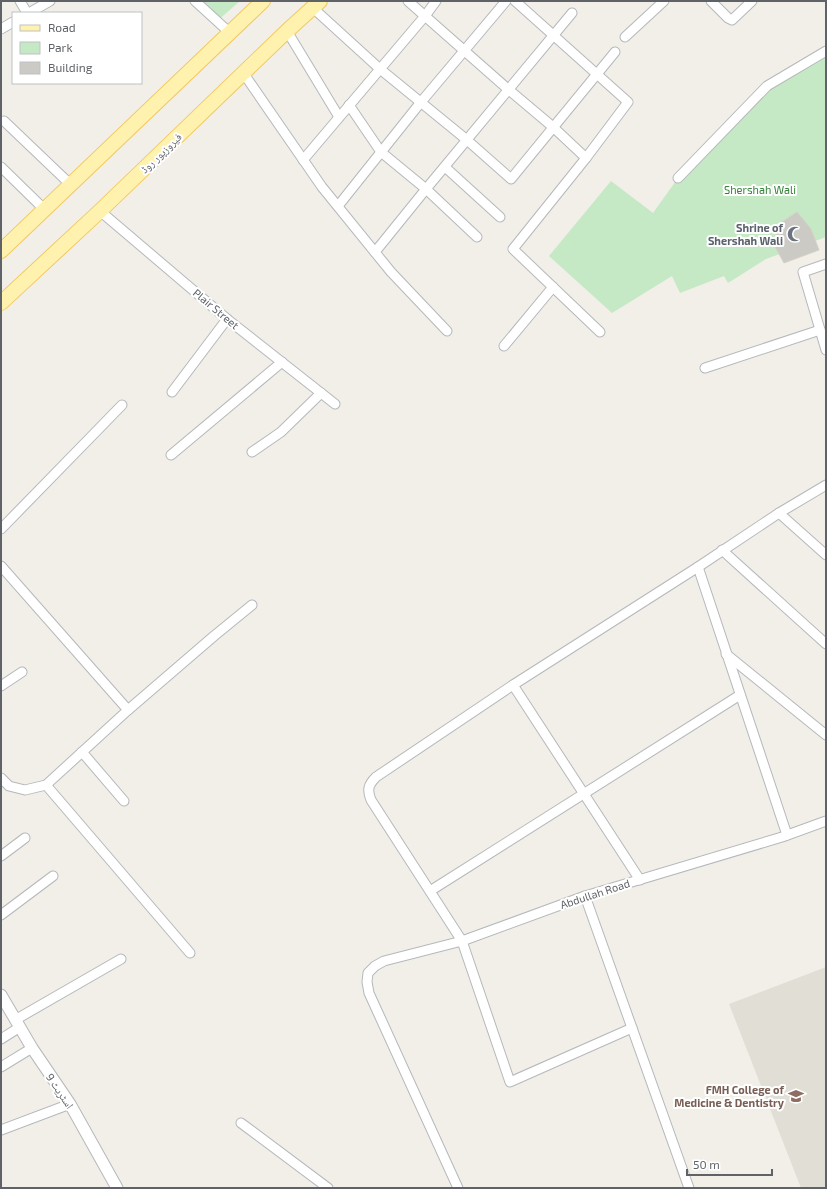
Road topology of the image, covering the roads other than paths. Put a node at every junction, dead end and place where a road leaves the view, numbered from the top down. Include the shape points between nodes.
1 (20, 1) edge
2 (50, 1) edge
3 (195, 1) edge
4 (263, 1) edge
5 (408, 1) edge
6 (436, 1) edge
7 (506, 1) edge
8 (515, 1) edge
9 (664, 1) edge
10 (711, 1) edge
11 (752, 1) edge
12 (315, 3) edge
13 (27, 12) edge
14 (30, 12) edge
15 (572, 13) dead end
16 (425, 16) junction
17 (12, 23) edge
18 (1, 29) edge
19 (287, 31) junction
20 (229, 32) junction
21 (554, 35) junction
22 (625, 37) dead end
23 (464, 51) junction
24 (826, 51) edge
25 (615, 52) dead end
26 (380, 69) junction
27 (597, 73) junction
28 (244, 74) junction
29 (509, 90) junction
30 (421, 102) junction
31 (348, 106) junction
32 (339, 117) junction
33 (4, 121) dead end
34 (553, 127) junction
35 (467, 140) junction
36 (382, 152) junction
37 (586, 158) junction
38 (303, 160) junction
39 (1, 167) edge
40 (445, 167) junction
41 (678, 178) dead end
42 (70, 184) junction
43 (426, 189) junction
44 (338, 206) junction
45 (44, 209) junction
46 (100, 212) junction
47 (500, 217) dead end
48 (477, 237) dead end
49 (1, 251) edge
50 (375, 252) junction
51 (826, 264) edge
52 (553, 287) junction
53 (1, 303) edge
54 (227, 319) junction
55 (820, 330) junction
56 (446, 331) dead end
57 (600, 332) dead end
58 (504, 346) dead end
59 (826, 350) edge
60 (282, 362) junction
61 (705, 368) dead end
62 (172, 392) dead end
63 (321, 393) junction
64 (335, 404) dead end
65 (122, 405) dead end
66 (252, 452) dead end
67 (171, 455) dead end
68 (826, 485) edge
69 (779, 513) junction
70 (1, 528) edge
71 (722, 550) junction
72 (826, 555) edge
73 (1, 566) edge
74 (698, 567) junction
75 (252, 605) dead end
76 (826, 644) edge
77 (726, 654) junction
78 (22, 672) dead end
79 (513, 685) junction
80 (1, 686) edge
81 (740, 695) junction
82 (128, 710) junction
83 (826, 735) edge
84 (82, 752) junction
85 (1, 778) edge
86 (46, 785) junction
87 (584, 794) junction
88 (124, 802) dead end
89 (826, 821) edge
90 (787, 836) junction
91 (25, 838) dead end
92 (1, 856) edge
93 (53, 876) dead end
94 (640, 880) junction
95 (430, 891) junction
96 (584, 896) junction
97 (1, 915) edge
98 (462, 941) junction
99 (190, 953) dead end
100 (121, 959) dead end
101 (1, 995) edge
102 (4, 1008) edge
103 (18, 1024) junction
104 (632, 1028) junction
105 (1, 1039) edge
106 (32, 1048) junction
107 (1, 1067) edge
108 (70, 1104) junction
109 (241, 1123) dead end
110 (1, 1130) edge
111 (117, 1188) edge
112 (328, 1188) edge
113 (458, 1188) edge
114 (690, 1188) edge

1 - 13 street
2 - 14 street
3 - 20 street
4 - 20 main road
5 - 16 street
6 - 16 street
7 - 23 street
8 - 21 street
9 - 22 street
10 - 11 street via 732,20
12 - 19 main road, فیروزپور روڈ
12 - 26 street
15 - 21 street
16 - 23 street
16 - 26 street
17 - 18 street
19 - 28 main road, فیروزپور روڈ
19 - 32 street
20 - 42 main road
21 - 27 street
21 - 29 street
23 - 29 street
23 - 30 street
24 - 41 street via 767,86
25 - 27 street
26 - 30 street
26 - 31 street
27 - 34 street
27 - 37 street via 628,102
28 - 38 street
28 - 46 main road, فیروزپور روڈ
29 - 34 street
29 - 35 street
30 - 35 street
30 - 36 street
31 - 32 street
31 - 36 street
32 - 38 street
33 - 42 street
34 - 35 street via 511,179
34 - 37 street
35 - 40 street
36 - 43 street
36 - 44 street
37 - 52 street via 513,249
38 - 44 street
39 - 45 street
40 - 43 street
40 - 47 street
42 - 45 main road
43 - 48 street
43 - 50 street
44 - 50 street
45 - 49 main road
46 - 53 main road, فیروزپور روڈ
46 - 54 street, Plair Street
50 - 56 street
51 - 55 street via 803,272
52 - 57 street
52 - 58 street
54 - 60 street, Plair Street
54 - 62 street
55 - 59 street
55 - 61 street
60 - 63 street, Plair Street
60 - 67 street
63 - 64 street, Plair Street
63 - 66 street via 281,432
65 - 70 street
68 - 69 street
69 - 71 street
69 - 72 street
71 - 74 street
71 - 76 street
73 - 82 street
74 - 77 street
74 - 79 street
75 - 82 street
77 - 81 street
77 - 83 street
78 - 80 street
79 - 87 street
79 - 95 street via 370,783 368,791 371,800
81 - 87 street
81 - 90 street
82 - 84 street
84 - 86 street
84 - 88 street
85 - 86 street via 9,786 25,790
86 - 99 street
87 - 94 street
87 - 95 street
89 - 90 street, Abdullah Road
90 - 94 street, Abdullah Road
91 - 92 street
93 - 97 street
94 - 96 street, Abdullah Road
95 - 98 street
96 - 98 street, Abdullah Road
96 - 104 street
98 - 104 street via 510,1082
98 - 113 street, Abdullah Road via 384,961 368,973 367,982 369,993
100 - 103 street
101 - 102 street, اسٹریٹ 9
102 - 103 street, اسٹریٹ 9
103 - 105 street
103 - 106 street, اسٹریٹ 9
104 - 114 street
106 - 107 street
106 - 108 street, اسٹریٹ 9
108 - 110 street
108 - 111 street, اسٹریٹ 9
109 - 112 street

